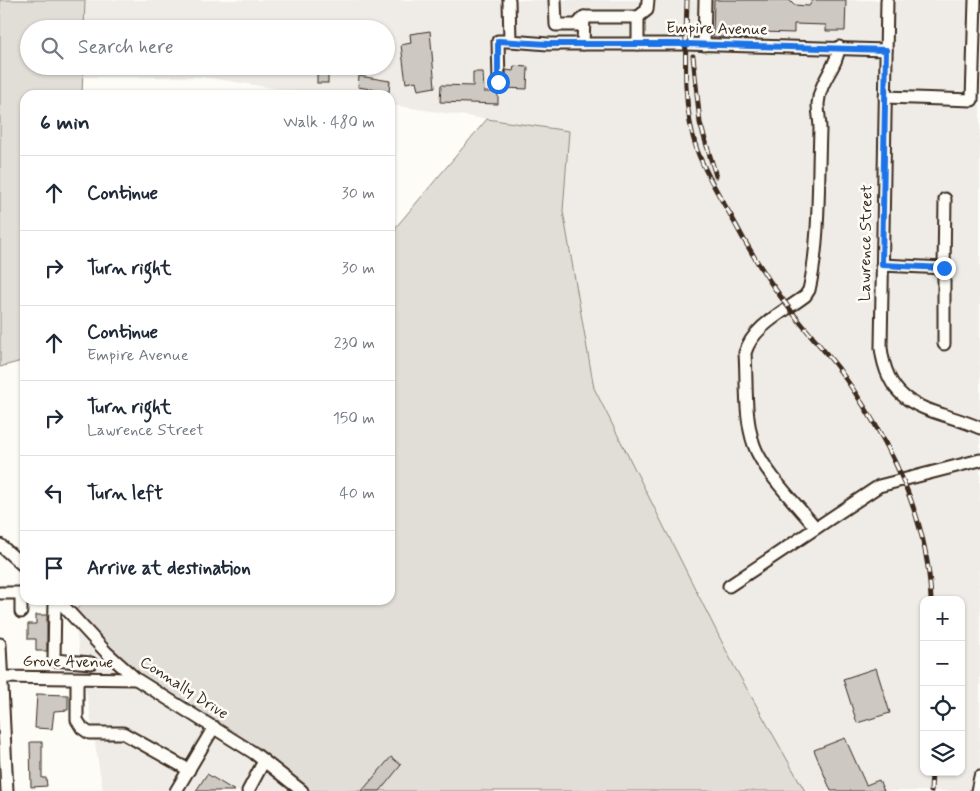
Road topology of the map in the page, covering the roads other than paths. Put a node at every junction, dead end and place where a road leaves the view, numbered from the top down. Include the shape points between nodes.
1 (509, 0) edge
2 (555, 0) edge
3 (648, 0) edge
4 (705, 0) edge
5 (887, 0) edge
6 (975, 0) edge
7 (584, 17) junction
8 (638, 17) junction
9 (510, 41) junction
10 (583, 44) junction
11 (638, 44) junction
12 (704, 45) junction
13 (839, 48) junction
14 (886, 50) junction
15 (498, 82) dead end
16 (885, 97) junction
17 (945, 198) dead end
18 (882, 265) junction
19 (944, 268) junction
20 (944, 344) dead end
21 (980, 428) edge
22 (980, 460) edge
23 (816, 528) junction
24 (0, 545) edge
25 (20, 563) edge
26 (729, 586) dead end
27 (20, 592) edge
28 (0, 593) edge
29 (21, 605) edge
30 (57, 605) edge
31 (62, 605) edge
32 (20, 612) dead end
33 (0, 644) edge
34 (91, 662) dead end
35 (1, 677) edge
36 (77, 679) junction
37 (136, 679) junction
38 (214, 727) junction
39 (264, 761) junction
40 (188, 770) junction
41 (980, 777) edge
42 (7, 791) edge
43 (176, 791) edge
44 (248, 791) edge
45 (302, 791) edge
46 (977, 791) edge

1 - 9 street
2 - 7 street via 556,25 577,25
3 - 8 street via 646,10
4 - 12 street
5 - 14 street, Lawrence Street
6 - 16 street via 972,100
7 - 8 street
7 - 10 street
8 - 11 street
9 - 10 street, Empire Avenue
9 - 15 street via 498,41
10 - 11 street, Empire Avenue
11 - 12 street, Empire Avenue
12 - 13 street, Empire Avenue
13 - 14 street, Empire Avenue
13 - 23 street via 820,88 818,194 809,290 759,330 748,341 745,353 754,447 776,480
14 - 16 street, Lawrence Street
16 - 18 street, Lawrence Street
17 - 19 street
18 - 19 street
18 - 21 street, Lawrence Street via 881,348 883,366 893,386 922,409
19 - 20 street
22 - 23 street via 879,486
23 - 26 street
24 - 25 street
27 - 28 street
29 - 32 street
30 - 34 street via 54,660
31 - 37 street, Connally Drive
33 - 35 street
35 - 36 street, Grove Avenue
35 - 42 street
36 - 37 street, Grove Avenue
36 - 40 street via 77,720 82,728 89,733 123,732
37 - 38 street, Connally Drive
38 - 39 street, Connally Drive
38 - 40 street
39 - 44 street
39 - 45 street, Connally Drive
40 - 43 street
41 - 46 street

